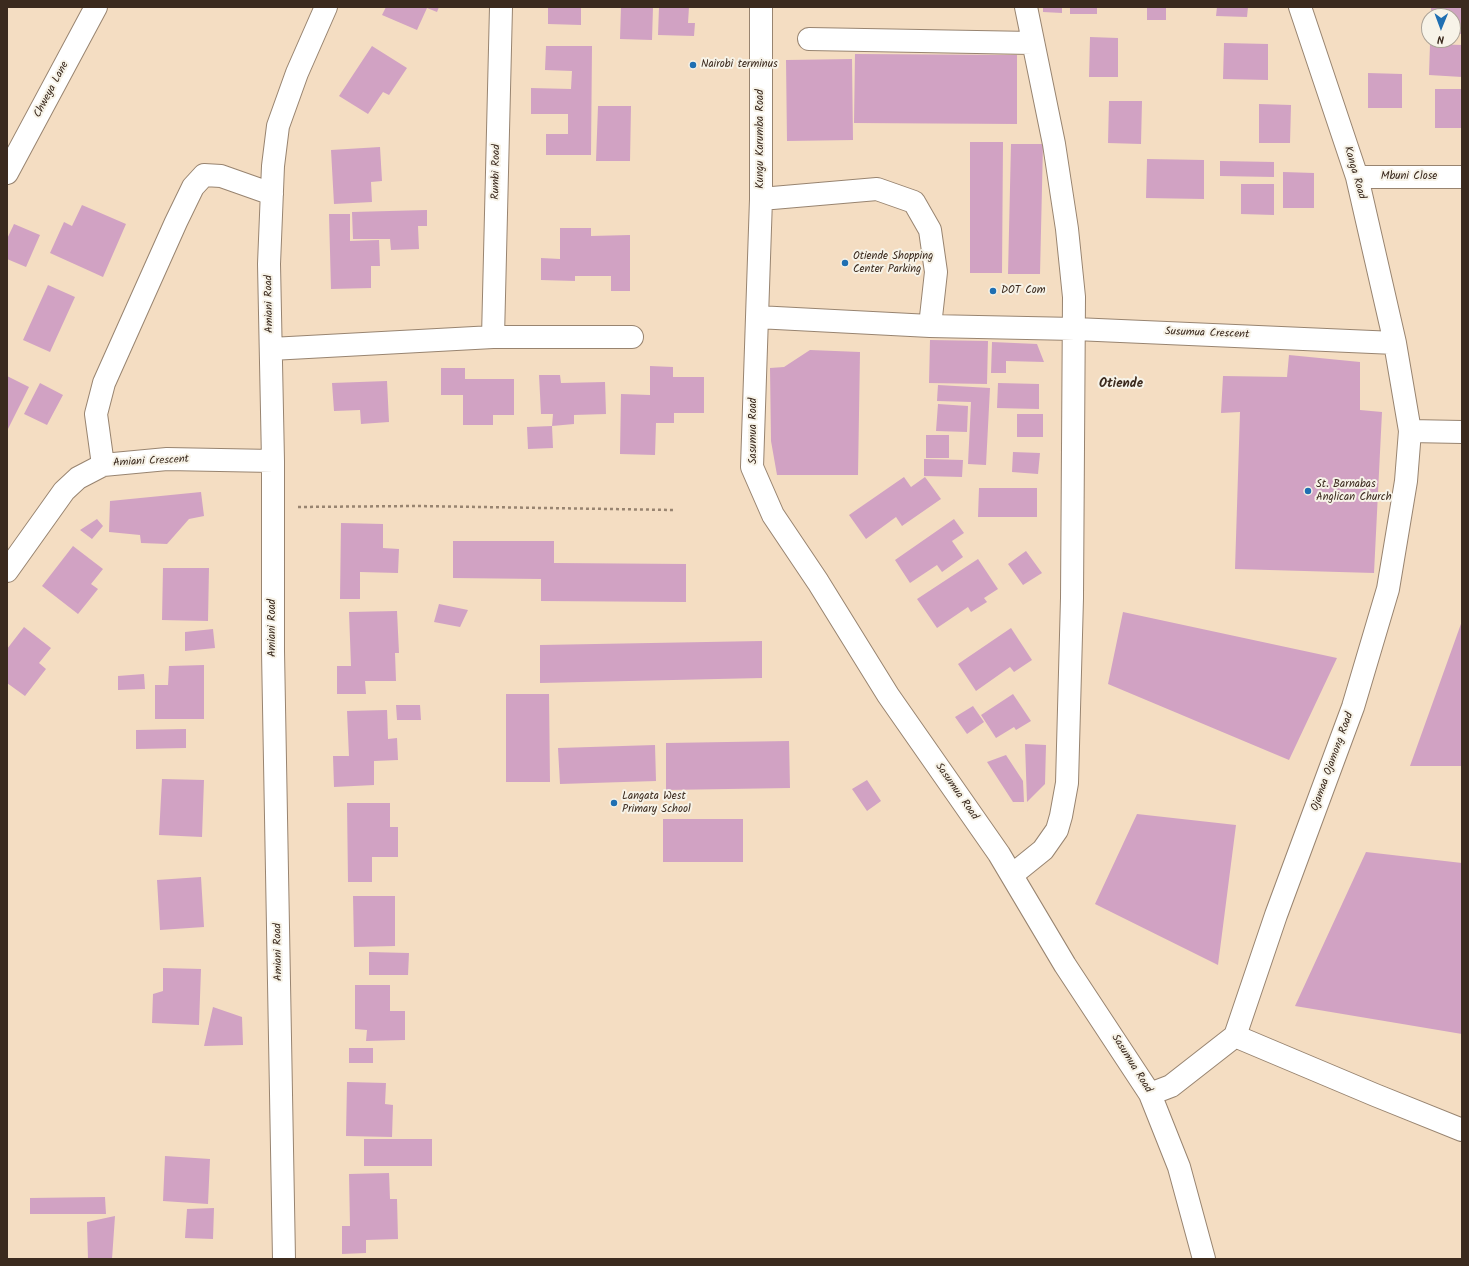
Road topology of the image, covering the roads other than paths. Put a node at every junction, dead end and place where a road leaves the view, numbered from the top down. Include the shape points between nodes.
1 (96, 7) edge
2 (326, 7) edge
3 (501, 7) edge
4 (761, 7) edge
5 (1026, 7) edge
6 (1300, 7) edge
7 (809, 39) dead end
8 (1032, 43) junction
9 (7, 174) edge
10 (1357, 177) junction
11 (1462, 177) edge
12 (272, 194) junction
13 (761, 199) junction
14 (757, 317) junction
15 (930, 326) junction
16 (1074, 329) junction
17 (632, 337) dead end
18 (493, 338) junction
19 (1395, 343) junction
20 (271, 349) junction
21 (1410, 431) junction
22 (1462, 432) edge
23 (273, 461) junction
24 (103, 465) junction
25 (7, 571) edge
26 (1012, 875) junction
27 (1235, 1036) junction
28 (1150, 1094) junction
29 (1462, 1130) edge
30 (284, 1259) edge
31 (1204, 1259) edge

1 - 9 street, Chweya Lane
2 - 12 street, Amiani Road via 297,73 278,126 272,166
3 - 18 street, Rumbi Road
4 - 13 street, Kungu Karumba Road
5 - 8 street
6 - 10 street, Kanga Road
7 - 8 street
8 - 16 street via 1054,144 1067,229 1074,297
10 - 11 street, Mbuni Close
10 - 19 street, Kanga Road
12 - 20 street, Amiani Road via 269,264
12 - 24 street via 221,176 204,175 194,187 104,383 96,414
13 - 14 street, Kungu Karumba Road
13 - 15 street via 877,189 914,202 930,230 936,272
14 - 15 street, Susumua Crescent
14 - 26 street, Sasumua Road via 752,467 773,515 888,695
15 - 16 street, Susumua Crescent
16 - 19 street, Susumua Crescent
16 - 26 street via 1072,598 1067,783 1057,830 1043,850
17 - 18 street
18 - 20 street
19 - 21 street
20 - 23 street, Amiani Road
21 - 22 street
21 - 27 street, Ojamaa Ojamong Road via 1406,481 1386,596 1353,707 1276,915
23 - 24 street, Amiani Crescent via 167,459
23 - 30 street, Amiani Road via 273,651
24 - 25 street, Amiani Crescent via 78,478 64,491
26 - 28 street, Sasumua Road via 1065,965
27 - 28 street via 1171,1086
27 - 29 street
28 - 31 street, Sasumua Road via 1180,1167

